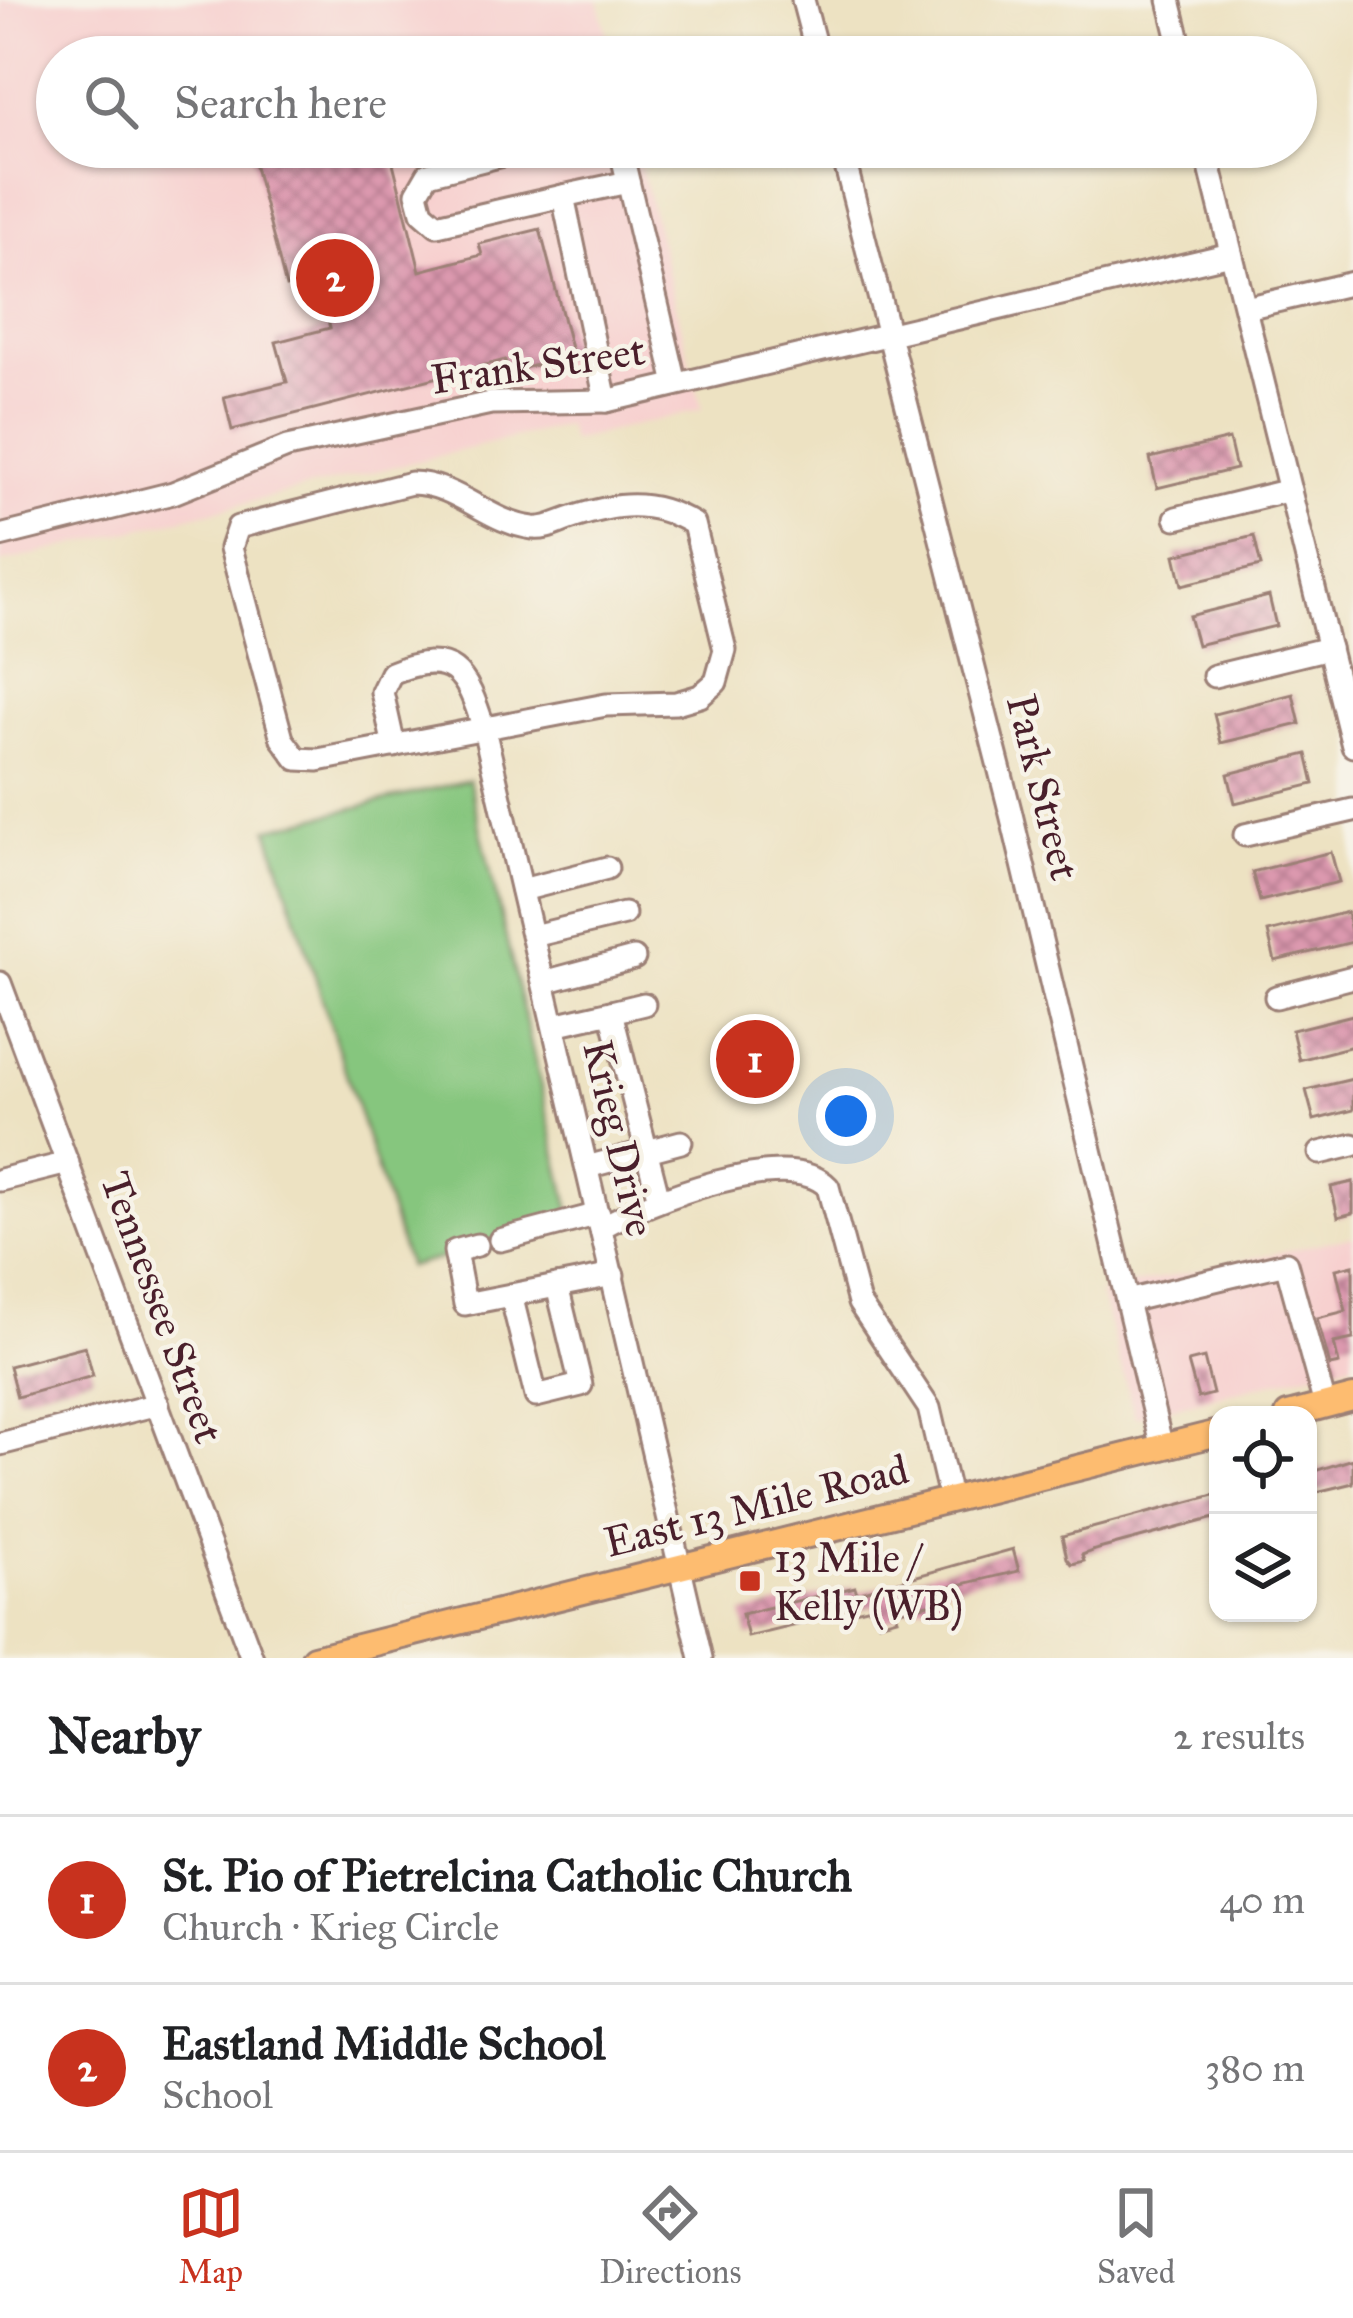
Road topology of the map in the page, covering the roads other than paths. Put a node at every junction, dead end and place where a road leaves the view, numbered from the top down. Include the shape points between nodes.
1 (803, 0) edge
2 (1168, 0) edge
3 (812, 36) edge
4 (1177, 36) edge
5 (452, 168) edge
6 (625, 168) edge
7 (847, 168) edge
8 (1210, 168) edge
9 (628, 182) junction
10 (562, 196) junction
11 (1232, 254) junction
12 (1353, 283) edge
13 (1246, 308) junction
14 (890, 334) junction
15 (676, 384) junction
16 (606, 401) junction
17 (1290, 490) junction
18 (1176, 518) dead end
19 (0, 536) edge
20 (1329, 648) junction
21 (1214, 676) dead end
22 (1348, 702) edge
23 (484, 730) junction
24 (394, 746) junction
25 (1353, 746) edge
26 (1353, 809) edge
27 (1245, 835) dead end
28 (607, 868) dead end
29 (522, 890) junction
30 (624, 914) dead end
31 (533, 936) junction
32 (634, 958) dead end
33 (1353, 977) edge
34 (544, 982) junction
35 (0, 983) edge
36 (1276, 997) dead end
37 (644, 1004) dead end
38 (611, 1012) junction
39 (554, 1025) junction
40 (681, 1142) dead end
41 (1353, 1145) edge
42 (647, 1152) junction
43 (1320, 1153) dead end
44 (68, 1163) junction
45 (587, 1168) junction
46 (0, 1180) edge
47 (659, 1200) junction
48 (600, 1221) junction
49 (613, 1275) junction
50 (557, 1286) junction
51 (511, 1295) junction
52 (1127, 1301) junction
53 (1353, 1398) edge
54 (158, 1404) junction
55 (1325, 1405) junction
56 (1317, 1407) edge
57 (1209, 1435) edge
58 (0, 1444) edge
59 (1162, 1448) junction
60 (950, 1497) junction
61 (679, 1564) junction
62 (252, 1658) edge
63 (314, 1658) edge
64 (701, 1658) edge

1 - 3 street
2 - 4 street
5 - 10 street via 428,174 417,193 437,225
6 - 9 street
7 - 14 street, Park Street
8 - 11 street
9 - 10 street
9 - 15 street
10 - 16 street
11 - 13 street
11 - 14 street, Frank Street
12 - 13 street
13 - 17 street
14 - 15 street, Frank Street
14 - 52 street, Park Street
15 - 16 street, Frank Street
16 - 19 street, Frank Street via 491,403 287,446 173,493
17 - 18 street
17 - 20 street
20 - 21 street
20 - 22 street
22 - 25 street
23 - 24 street
23 - 24 street, Krieg Drive via 460,674 443,661 423,660 391,673 382,692
23 - 24 street via 605,704 676,703 716,682 725,650 694,524 646,503 540,530 509,524 434,483 412,483 238,527 231,548 282,739 297,758 317,760
23 - 29 street, Krieg Drive
26 - 27 street
28 - 29 street
29 - 31 street, Krieg Drive
30 - 31 street
31 - 34 street, Krieg Drive
32 - 34 street
33 - 36 street
34 - 39 street, Krieg Drive
35 - 44 street, Tennessee Street
37 - 38 street
38 - 39 street
38 - 42 street
39 - 45 street, Krieg Drive
40 - 42 street
41 - 43 street
42 - 45 street
42 - 47 street
44 - 46 street
44 - 54 street, Tennessee Street
45 - 48 street, Krieg Drive
47 - 48 street
47 - 60 street via 795,1173 828,1187 859,1303 928,1408
48 - 49 street, Krieg Drive
48 - 51 street via 454,1251 465,1304
49 - 50 street
49 - 61 street, Krieg Drive
50 - 51 street
50 - 51 street via 581,1385 536,1396
52 - 55 street via 1286,1263
52 - 59 street, Park Street
53 - 55 main road
54 - 58 street
54 - 62 street, Tennessee Street
55 - 56 main road
57 - 59 main road, East 13 Mile Road
59 - 60 main road, East 13 Mile Road
60 - 61 main road, East 13 Mile Road
61 - 63 main road, East 13 Mile Road
61 - 64 street, Krieg Drive

